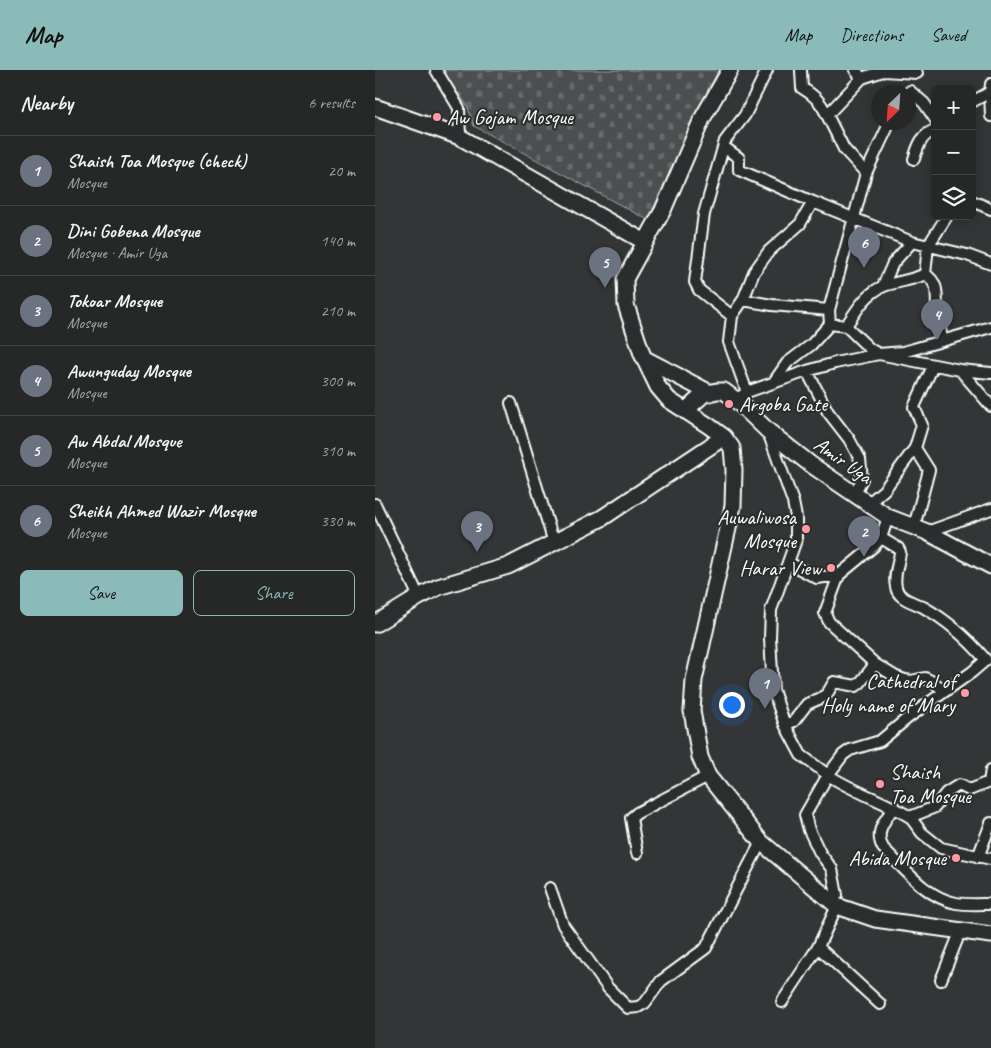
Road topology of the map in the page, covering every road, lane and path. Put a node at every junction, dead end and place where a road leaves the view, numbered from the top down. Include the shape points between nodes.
1 (436, 70) edge
2 (730, 70) edge
3 (767, 70) edge
4 (801, 70) edge
5 (855, 70) edge
6 (918, 71) edge
7 (862, 78) junction
8 (912, 85) edge
9 (991, 88) edge
10 (916, 97) edge
11 (976, 99) edge
12 (375, 107) edge
13 (931, 113) edge
14 (827, 115) junction
15 (991, 116) edge
16 (886, 130) edge
17 (931, 132) edge
18 (460, 137) junction
19 (724, 147) junction
20 (914, 159) dead end
21 (866, 173) junction
22 (813, 202) junction
23 (976, 203) edge
24 (991, 209) edge
25 (853, 219) junction
26 (944, 220) edge
27 (645, 242) junction
28 (912, 242) junction
29 (927, 246) junction
30 (991, 264) edge
31 (925, 274) junction
32 (883, 286) junction
33 (743, 300) junction
34 (829, 310) junction
35 (732, 316) junction
36 (830, 324) junction
37 (845, 326) junction
38 (991, 327) edge
39 (942, 340) junction
40 (879, 354) junction
41 (645, 359) junction
42 (933, 366) junction
43 (960, 370) junction
44 (807, 371) junction
45 (991, 373) edge
46 (773, 383) junction
47 (710, 393) junction
48 (742, 396) junction
49 (511, 403) dead end
50 (991, 406) edge
51 (685, 411) junction
52 (768, 431) junction
53 (724, 438) junction
54 (915, 448) junction
55 (854, 495) junction
56 (869, 503) junction
57 (375, 504) edge
58 (991, 509) edge
59 (888, 517) junction
60 (921, 530) junction
61 (881, 538) junction
62 (554, 543) junction
63 (789, 563) junction
64 (991, 566) edge
65 (839, 575) junction
66 (419, 597) junction
67 (375, 624) edge
68 (988, 662) edge
69 (875, 664) junction
70 (945, 691) junction
71 (785, 725) junction
72 (991, 770) edge
73 (828, 775) junction
74 (708, 776) junction
75 (990, 784) edge
76 (894, 807) junction
77 (910, 817) junction
78 (991, 823) edge
79 (761, 842) junction
80 (637, 853) dead end
81 (978, 857) junction
82 (991, 859) edge
83 (550, 888) dead end
84 (837, 900) junction
85 (991, 904) edge
86 (961, 930) junction
87 (991, 935) edge
88 (818, 947) junction
89 (941, 980) dead end
90 (782, 1002) dead end
91 (880, 1004) dead end

1 - 18 street via 459,108
2 - 27 street via 702,119 663,210
3 - 19 street via 745,115
4 - 14 street via 802,88 813,94
5 - 7 street
6 - 7 street via 883,71
6 - 8 street
7 - 14 street
9 - 11 street
9 - 15 street
10 - 13 street
12 - 18 street
14 - 21 street via 844,150
16 - 21 street
17 - 20 street via 921,140
18 - 27 street
19 - 22 street via 739,158 739,170
19 - 35 street via 704,214 695,282 699,290
21 - 25 street
22 - 25 street
22 - 33 street via 800,224 769,251 754,272
23 - 24 street
25 - 28 street
25 - 34 street
26 - 29 street
27 - 41 street via 625,279 626,305
28 - 29 street
28 - 32 street via 893,263
29 - 30 street
29 - 31 street
31 - 32 street via 914,280
31 - 39 street via 938,288 937,311
32 - 37 street via 865,299
33 - 34 street
33 - 35 street
34 - 36 street
35 - 48 street via 729,342
36 - 37 street
36 - 46 street via 811,345 787,363
37 - 40 street
38 - 39 street
39 - 40 street via 903,352
40 - 42 street
40 - 44 street
41 - 47 street, Amir Uga
41 - 51 street via 658,387
42 - 43 street
42 - 54 street via 914,407 922,425
43 - 45 street
43 - 50 street
44 - 46 street
44 - 55 street via 828,412 860,459 862,479
46 - 48 street
47 - 48 street, Amir Uga via 724,391
47 - 51 street via 704,394
48 - 52 street, Amir Uga
49 - 62 street
51 - 53 street
52 - 55 street, Amir Uga
52 - 63 street via 796,517 796,540
53 - 62 street via 602,518
53 - 74 street via 732,448 733,506 694,680 692,711 700,757
54 - 56 street via 884,490
54 - 60 street via 929,470
55 - 56 street, Amir Uga
56 - 59 street, Amir Uga
57 - 66 street
58 - 60 street
59 - 60 street, Amir Uga
59 - 61 street
60 - 64 street, Amir Uga
61 - 65 street
61 - 68 street via 900,552 895,572 896,588 902,597 940,617
62 - 66 street via 508,566 438,587
63 - 65 street via 817,578
63 - 71 street via 771,610 770,638 773,690
65 - 69 street via 825,614 829,622
66 - 67 street
68 - 70 street
69 - 70 street via 905,680 925,678
69 - 71 street via 856,686 834,682 827,694 807,704 793,721
70 - 73 street via 880,740 851,750
71 - 73 street via 801,754
72 - 75 street
73 - 76 street via 843,786
73 - 84 street via 805,815 813,838 832,869
74 - 79 street
74 - 80 street via 631,818
75 - 77 street via 969,790 959,785 946,793 935,807
76 - 77 street
76 - 85 street via 878,834 883,848 921,886 937,895 955,903
77 - 81 street via 922,833 941,848
78 - 81 street
79 - 83 street via 706,948 661,981 637,1007 628,1008 608,988 563,925
79 - 84 street
81 - 82 street
84 - 86 street via 875,919
84 - 88 street
86 - 87 street
86 - 89 street
88 - 90 street
88 - 91 street

